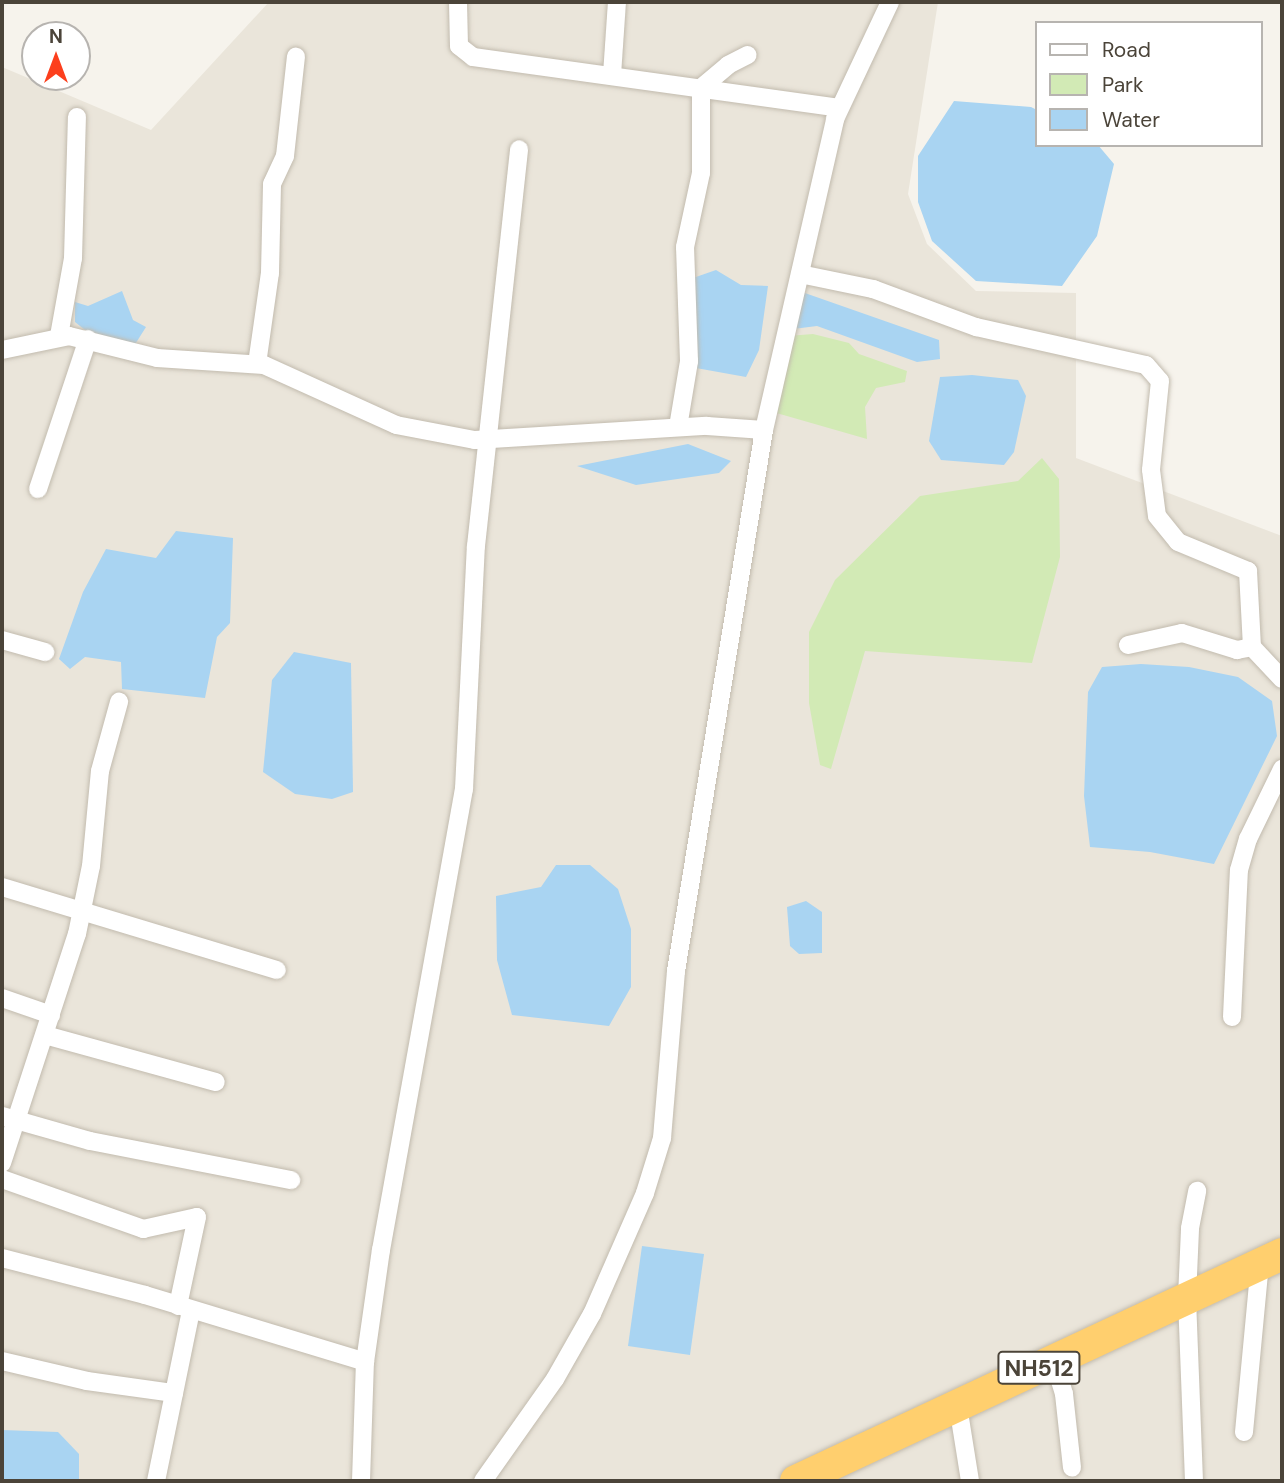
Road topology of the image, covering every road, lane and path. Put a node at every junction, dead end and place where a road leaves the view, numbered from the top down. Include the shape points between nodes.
1 (458, 2) edge
2 (617, 2) edge
3 (890, 2) edge
4 (748, 55) dead end
5 (296, 57) dead end
6 (612, 75) junction
7 (701, 88) junction
8 (839, 108) junction
9 (77, 117) dead end
10 (519, 149) dead end
11 (800, 274) junction
12 (59, 336) junction
13 (88, 339) junction
14 (2, 350) edge
15 (257, 364) junction
16 (678, 428) junction
17 (764, 430) junction
18 (488, 440) junction
19 (38, 489) dead end
20 (2, 640) edge
21 (1128, 645) dead end
22 (1252, 647) junction
23 (45, 652) dead end
24 (1282, 679) edge
25 (119, 702) dead end
26 (1282, 769) edge
27 (2, 887) edge
28 (82, 911) junction
29 (277, 970) dead end
30 (2, 998) edge
31 (51, 1015) junction
32 (1232, 1017) dead end
33 (45, 1035) junction
34 (216, 1082) dead end
35 (10, 1118) edge
36 (2, 1163) edge
37 (2, 1179) edge
38 (291, 1180) dead end
39 (1197, 1191) dead end
40 (2, 1258) edge
41 (1271, 1259) edge
42 (1188, 1298) junction
43 (185, 1308) junction
44 (2, 1361) edge
45 (1054, 1361) junction
46 (365, 1362) junction
47 (174, 1393) junction
48 (958, 1406) junction
49 (1244, 1432) dead end
50 (1072, 1468) dead end
51 (156, 1481) edge
52 (361, 1481) edge
53 (483, 1481) edge
54 (796, 1481) edge
55 (970, 1481) edge
56 (1194, 1481) edge

1 - 6 street via 457,36 464,53
2 - 6 street
3 - 8 street
4 - 7 street
5 - 15 street via 285,156 272,184 270,273
6 - 7 street
7 - 8 street
7 - 16 street via 701,173 685,247 690,361
8 - 11 street
9 - 12 street via 73,258
10 - 18 street
11 - 17 street
11 - 22 street via 873,289 976,327 1146,365 1160,381 1151,470 1157,516 1178,542 1248,571
12 - 13 street
12 - 14 street
13 - 15 street via 157,358
13 - 19 street
15 - 18 street via 282,370 396,425 425,434
16 - 17 street
16 - 18 street
17 - 53 street via 676,971 662,1138 645,1193 592,1314 555,1379
18 - 46 street via 476,546 464,789
20 - 23 street
21 - 22 street via 1182,633 1237,650
22 - 24 street
25 - 28 street via 100,771
26 - 32 street via 1248,839 1239,870
27 - 28 street
28 - 29 street
28 - 31 street
30 - 31 street
31 - 33 street
33 - 34 street
33 - 35 street
35 - 36 street
35 - 38 street via 176,1160
37 - 43 street via 143,1229 197,1217
39 - 42 street via 1190,1228
40 - 43 street
41 - 42 highway, NH512
41 - 49 street
42 - 45 highway, NH512
42 - 56 street
43 - 46 street
43 - 47 street
44 - 47 street via 87,1381
45 - 48 highway, NH512
45 - 50 street via 1065,1394
46 - 52 street
47 - 51 street
48 - 54 highway, NH512
48 - 55 street

